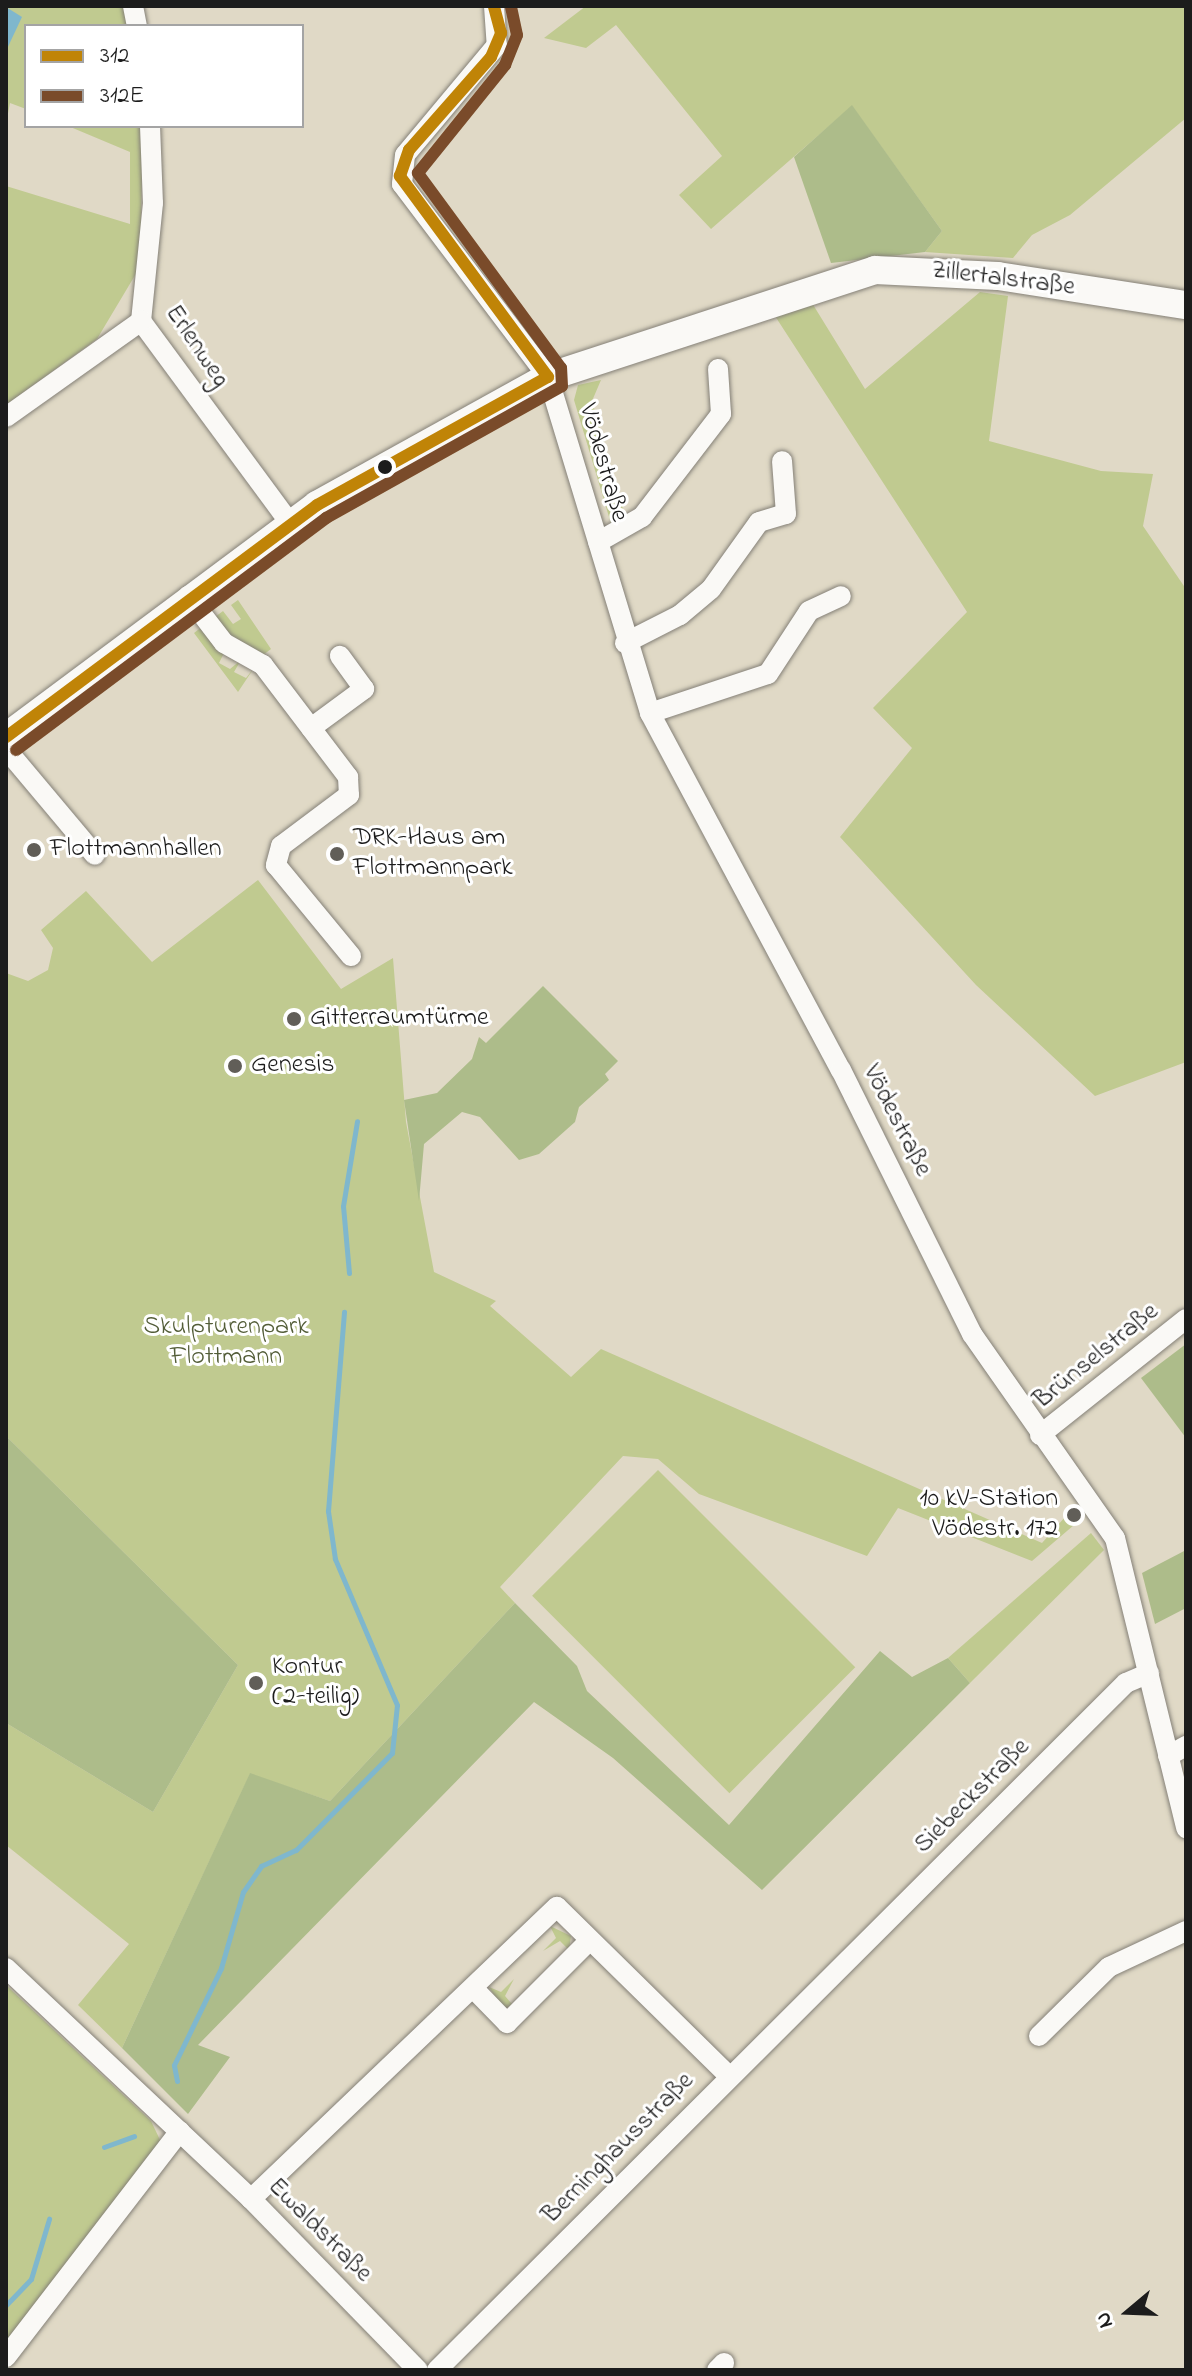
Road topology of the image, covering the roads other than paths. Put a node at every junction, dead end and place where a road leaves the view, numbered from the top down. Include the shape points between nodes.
1 (494, 6) edge
2 (150, 128) edge
3 (1186, 305) edge
4 (141, 321) junction
5 (718, 369) dead end
6 (548, 377) junction
7 (6, 417) edge
8 (782, 461) dead end
9 (290, 523) junction
10 (598, 542) junction
11 (188, 596) junction
12 (841, 596) dead end
13 (625, 643) junction
14 (340, 656) dead end
15 (650, 713) junction
16 (311, 728) junction
17 (6, 737) edge
18 (6, 749) edge
19 (95, 855) dead end
20 (351, 956) dead end
21 (1186, 1319) edge
22 (1040, 1435) junction
23 (1149, 1673) junction
24 (1177, 1751) edge
25 (1186, 1828) edge
26 (1186, 1931) edge
27 (590, 1940) junction
28 (839, 1966) joint
29 (6, 1968) edge
30 (473, 1988) junction
31 (1039, 2036) dead end
32 (729, 2076) junction
33 (180, 2131) junction
34 (251, 2199) junction
35 (6, 2357) edge
36 (418, 2370) edge
37 (437, 2370) edge

1 - 6 street, Vödestraße via 501,33 491,57 405,155 400,176
2 - 4 street, Erlenweg via 153,203
3 - 6 street, Zillertalstraße via 998,276 875,270
4 - 7 street
4 - 9 street, Erlenweg
5 - 10 street, Vödestraße via 721,414 642,517
6 - 9 street, Zillertalstraße
6 - 10 street, Vödestraße
8 - 13 street via 786,514 759,522 711,589 680,615
9 - 11 street, Zillertalstraße
10 - 13 street, Vödestraße
11 - 16 street via 224,643 263,665
11 - 17 street, Zillertalstraße
12 - 15 street via 809,611 768,674
13 - 15 street, Vödestraße
14 - 16 street via 364,689
15 - 22 street, Vödestraße via 841,1070 972,1334
16 - 20 street via 348,777 349,795 281,846 276,865
18 - 19 street
21 - 22 street, Brünselstraße
22 - 23 street, Vödestraße via 1115,1538
23 - 24 street
23 - 28 street, Siebeckstraße via 1126,1683
24 - 25 street
26 - 31 street via 1109,1967
27 - 30 street via 557,1907
27 - 30 street via 507,2023
27 - 32 street
28 - 32 street, Berninghausstraße
29 - 33 street, Ewaldstraße
30 - 34 street
32 - 37 street, Berninghausstraße
33 - 34 street, Ewaldstraße
33 - 35 street
34 - 36 street, Ewaldstraße

